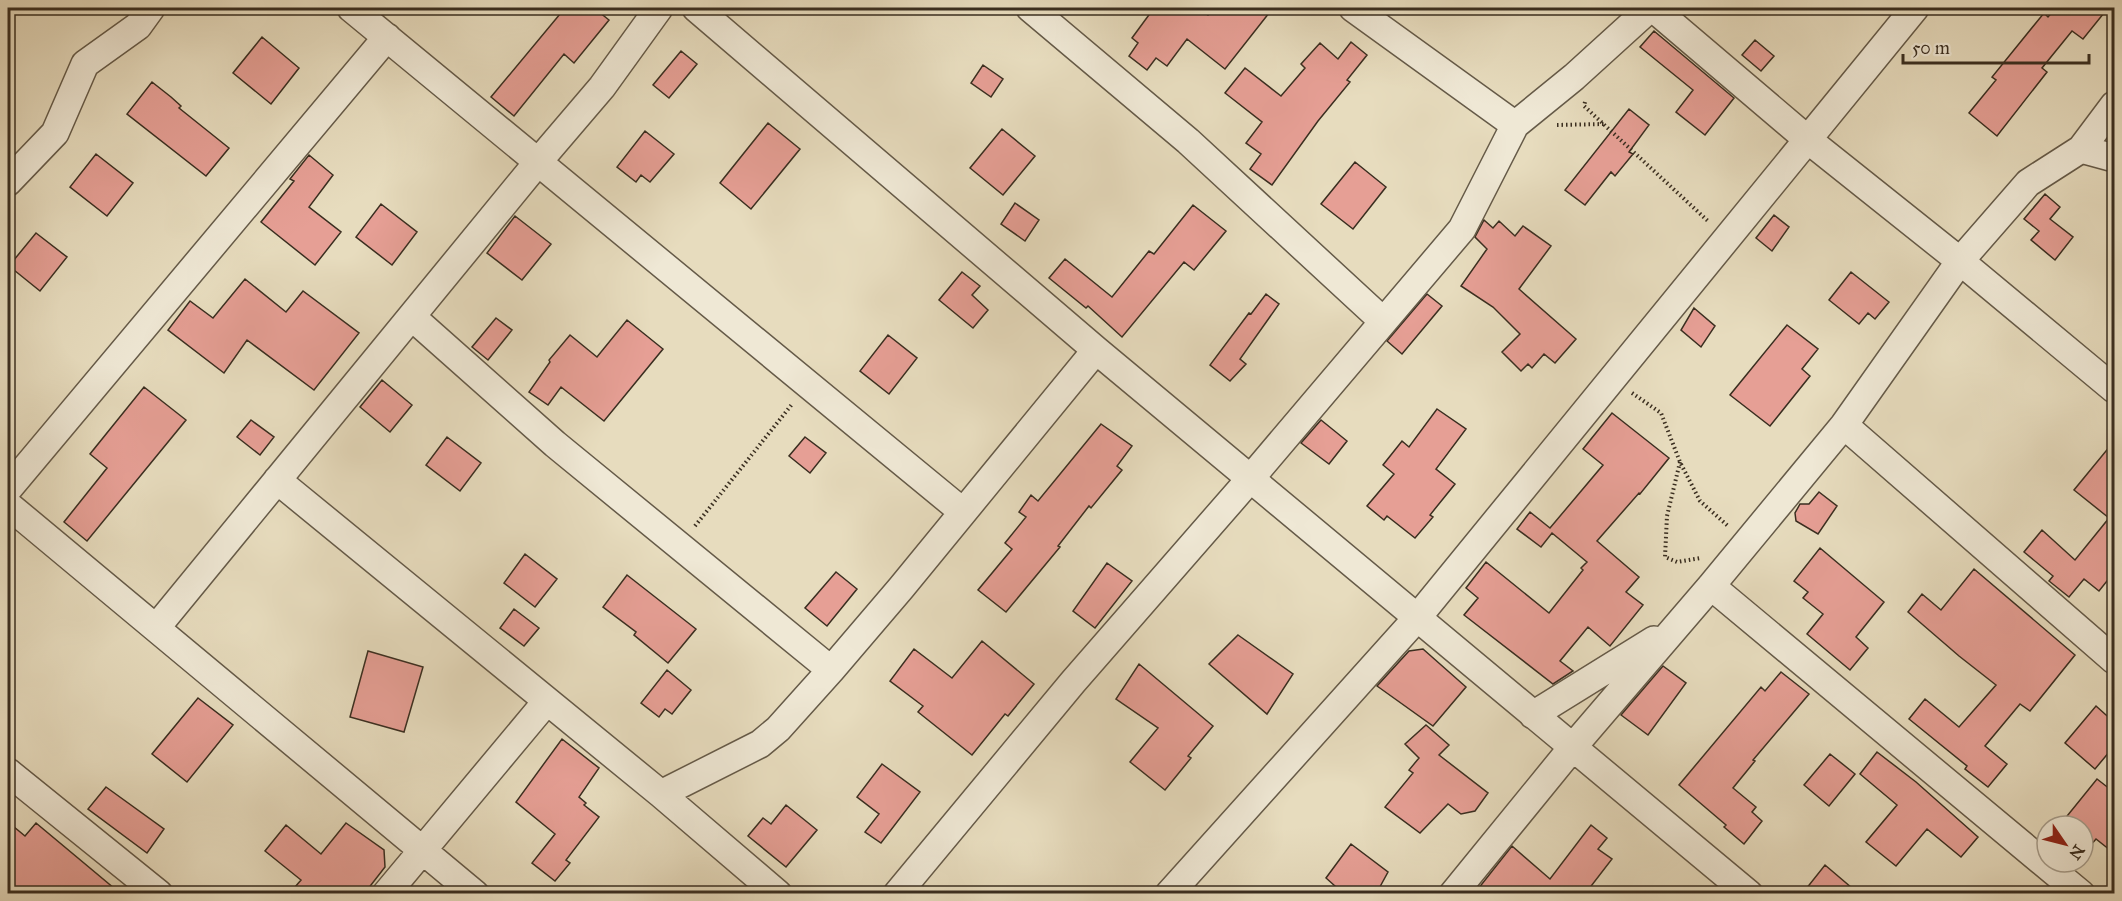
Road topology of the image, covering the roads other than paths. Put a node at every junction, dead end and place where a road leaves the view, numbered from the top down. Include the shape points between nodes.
1 (151, 8) edge
2 (351, 8) edge
3 (659, 8) edge
4 (696, 8) edge
5 (1030, 8) edge
6 (1353, 8) edge
7 (1651, 8) edge
8 (1915, 8) edge
9 (387, 37) junction
10 (2115, 105) edge
11 (1515, 125) junction
12 (1807, 139) junction
13 (2081, 149) junction
14 (2115, 158) edge
15 (538, 162) junction
16 (8, 182) edge
17 (1960, 261) junction
18 (412, 317) junction
19 (1383, 321) junction
20 (1095, 350) junction
21 (2115, 389) edge
22 (1844, 425) junction
23 (1250, 479) junction
24 (277, 480) junction
25 (8, 489) edge
26 (8, 505) edge
27 (963, 512) junction
28 (1711, 586) junction
29 (1417, 618) junction
30 (156, 628) junction
31 (1674, 630) junction
32 (2115, 660) edge
33 (831, 670) junction
34 (547, 701) junction
35 (1533, 715) junction
36 (1572, 748) junction
37 (8, 772) edge
38 (661, 794) junction
39 (422, 851) junction
40 (159, 894) edge
41 (387, 894) edge
42 (475, 894) edge
43 (778, 894) edge
44 (897, 894) edge
45 (1169, 894) edge
46 (1453, 894) edge
47 (1749, 894) edge
48 (2081, 894) edge

1 - 16 street via 138,26 85,64 55,133
2 - 9 street
3 - 15 street via 602,87
4 - 20 street
5 - 19 street via 1188,141
6 - 11 street
7 - 11 street
7 - 12 street
8 - 12 street
9 - 15 street
9 - 25 street
10 - 13 street
11 - 19 street via 1462,229
12 - 17 street
12 - 29 street
13 - 14 street
13 - 17 street via 2028,183
15 - 18 street
15 - 27 street
17 - 21 street
17 - 22 street
18 - 24 street
18 - 33 street via 555,444
19 - 23 street
20 - 23 street
20 - 27 street
22 - 28 street
22 - 32 street
23 - 29 street
23 - 44 street via 1073,682
24 - 30 street
24 - 34 street
26 - 30 street
27 - 33 street
28 - 31 street
28 - 48 street
29 - 35 street
29 - 45 street
30 - 39 street
31 - 35 street
31 - 36 street
33 - 38 street via 760,744
34 - 38 street
34 - 39 street
35 - 36 street
36 - 46 street
36 - 47 street
37 - 40 street
38 - 43 street
39 - 41 street
39 - 42 street

